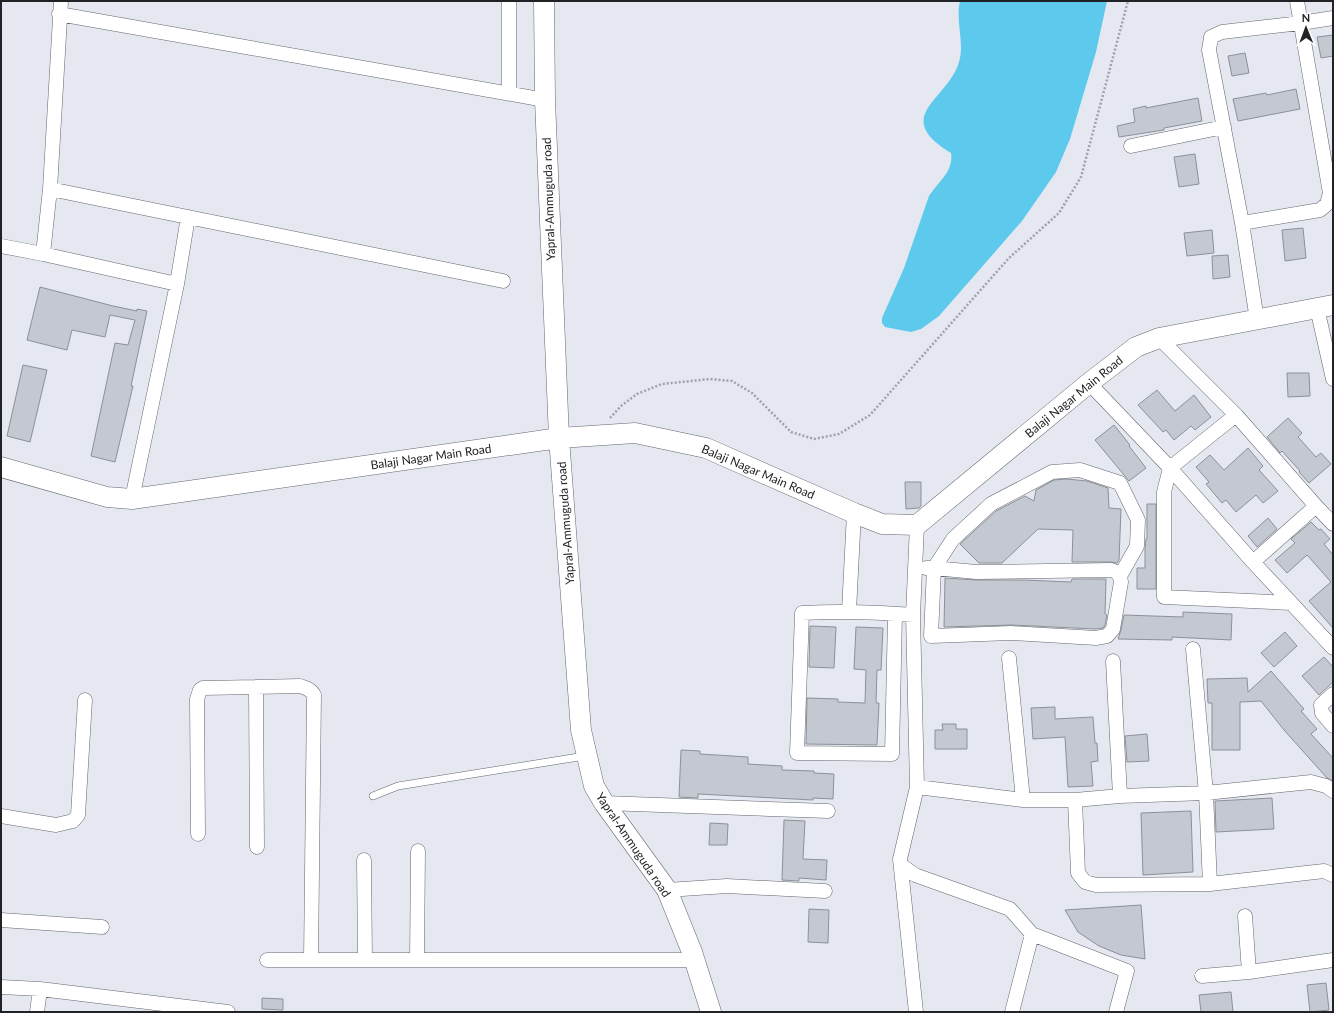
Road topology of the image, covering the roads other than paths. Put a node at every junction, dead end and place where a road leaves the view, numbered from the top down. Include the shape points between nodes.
1 (509, 1) edge
2 (544, 1) edge
3 (1297, 1) edge
4 (60, 8) edge
5 (1333, 18) edge
6 (1300, 23) junction
7 (509, 92) dead end
8 (545, 100) junction
9 (1224, 127) junction
10 (1131, 146) dead end
11 (50, 189) junction
12 (188, 217) junction
13 (1242, 223) junction
14 (1, 246) edge
15 (43, 254) junction
16 (503, 281) dead end
17 (177, 284) junction
18 (1325, 306) edge
19 (1257, 320) junction
20 (1159, 338) junction
21 (1333, 379) edge
22 (1088, 383) junction
23 (1236, 415) junction
24 (559, 438) junction
25 (1, 467) edge
26 (1170, 468) junction
27 (132, 499) junction
28 (1316, 506) junction
29 (854, 513) junction
30 (1333, 524) edge
31 (916, 526) junction
32 (1253, 562) junction
33 (916, 568) junction
34 (934, 568) junction
35 (1120, 576) junction
36 (1291, 603) junction
37 (850, 611) junction
38 (895, 614) junction
39 (913, 615) junction
40 (1333, 648) edge
41 (1193, 649) dead end
42 (1009, 658) dead end
43 (1113, 661) dead end
44 (256, 687) junction
45 (1333, 694) edge
46 (85, 700) dead end
47 (1333, 726) edge
48 (587, 756) junction
49 (917, 787) junction
50 (1333, 791) edge
51 (1206, 793) junction
52 (373, 796) dead end
53 (1120, 796) junction
54 (1023, 800) junction
55 (1075, 800) junction
56 (604, 803) junction
57 (828, 811) dead end
58 (1, 816) edge
59 (198, 834) dead end
60 (257, 847) dead end
61 (418, 851) dead end
62 (364, 860) dead end
63 (901, 865) junction
64 (1333, 875) edge
65 (1210, 884) junction
66 (667, 890) junction
67 (825, 891) dead end
68 (1245, 916) dead end
69 (1, 920) edge
70 (102, 927) dead end
71 (1032, 934) junction
72 (267, 960) dead end
73 (311, 960) junction
74 (365, 960) junction
75 (417, 960) junction
76 (694, 960) junction
77 (1333, 960) edge
78 (1249, 972) junction
79 (1202, 976) dead end
80 (1, 987) edge
81 (40, 989) junction
82 (129, 1006) edge
83 (37, 1012) edge
84 (222, 1012) edge
85 (711, 1012) edge
86 (916, 1012) edge
87 (1012, 1012) edge
88 (1116, 1012) edge

1 - 7 street
2 - 8 street, Yapral-Ammuguda road
3 - 6 street
4 - 8 street
4 - 11 street
5 - 6 street
6 - 9 street via 1222,32 1211,37 1209,50
6 - 13 street via 1330,193 1327,204 1320,210
8 - 24 street, Yapral-Ammuguda road
9 - 10 street
9 - 13 street
11 - 12 street
11 - 15 street
12 - 16 street
12 - 17 street
13 - 19 street
14 - 15 street
15 - 17 street
17 - 27 street
18 - 19 street, Balaji Nagar Main Road
18 - 21 street
19 - 20 street, Balaji Nagar Main Road
20 - 22 street, Balaji Nagar Main Road via 1136,348
20 - 23 street
22 - 26 street
22 - 31 street, Balaji Nagar Main Road
23 - 26 street
23 - 28 street
24 - 27 street, Balaji Nagar Main Road
24 - 29 street, Balaji Nagar Main Road via 635,433 706,448
24 - 48 street, Yapral-Ammuguda road via 582,730
25 - 27 street, Balaji Nagar Main Road via 107,497
26 - 32 street
26 - 36 street via 1164,492 1164,597
28 - 30 street
28 - 32 street
29 - 31 street, Balaji Nagar Main Road via 882,524
29 - 37 street
31 - 33 street
32 - 36 street
33 - 34 street
33 - 39 street
34 - 35 street via 976,572 1111,570
34 - 35 street via 931,636 1011,633 1096,638 1107,636 1113,629
34 - 35 street via 953,539 991,504 1052,472 1080,470 1120,483 1138,520 1137,546
36 - 40 street
37 - 38 street
37 - 38 street via 802,613 797,753 892,754
38 - 39 street
39 - 49 street
41 - 51 street
42 - 54 street
43 - 53 street
44 - 59 street via 203,688 198,694
44 - 60 street
44 - 73 street via 300,686 308,688 314,695
45 - 47 street via 1321,705 1322,713
46 - 58 street via 78,814 73,821 56,825
48 - 52 lane via 398,786
48 - 56 street, Yapral-Ammuguda road via 594,786
49 - 54 street
49 - 63 street via 900,859
50 - 51 street via 1311,782
51 - 53 street
51 - 65 street
53 - 55 street
54 - 55 street
55 - 65 street via 1078,873 1085,882 1096,885
56 - 57 street
56 - 66 street, Yapral-Ammuguda road
61 - 75 street
62 - 74 street
63 - 71 street via 915,875 1010,909
63 - 86 street
64 - 65 street via 1324,871
66 - 67 street via 727,886
66 - 76 street, Yapral-Ammuguda road
68 - 78 street
69 - 70 street
71 - 87 street
71 - 88 street via 1127,971
72 - 73 street
73 - 74 street
74 - 75 street
75 - 76 street
76 - 85 street, Yapral-Ammuguda road
77 - 78 street
78 - 79 street
80 - 81 street
81 - 82 street
81 - 83 street
82 - 84 street

